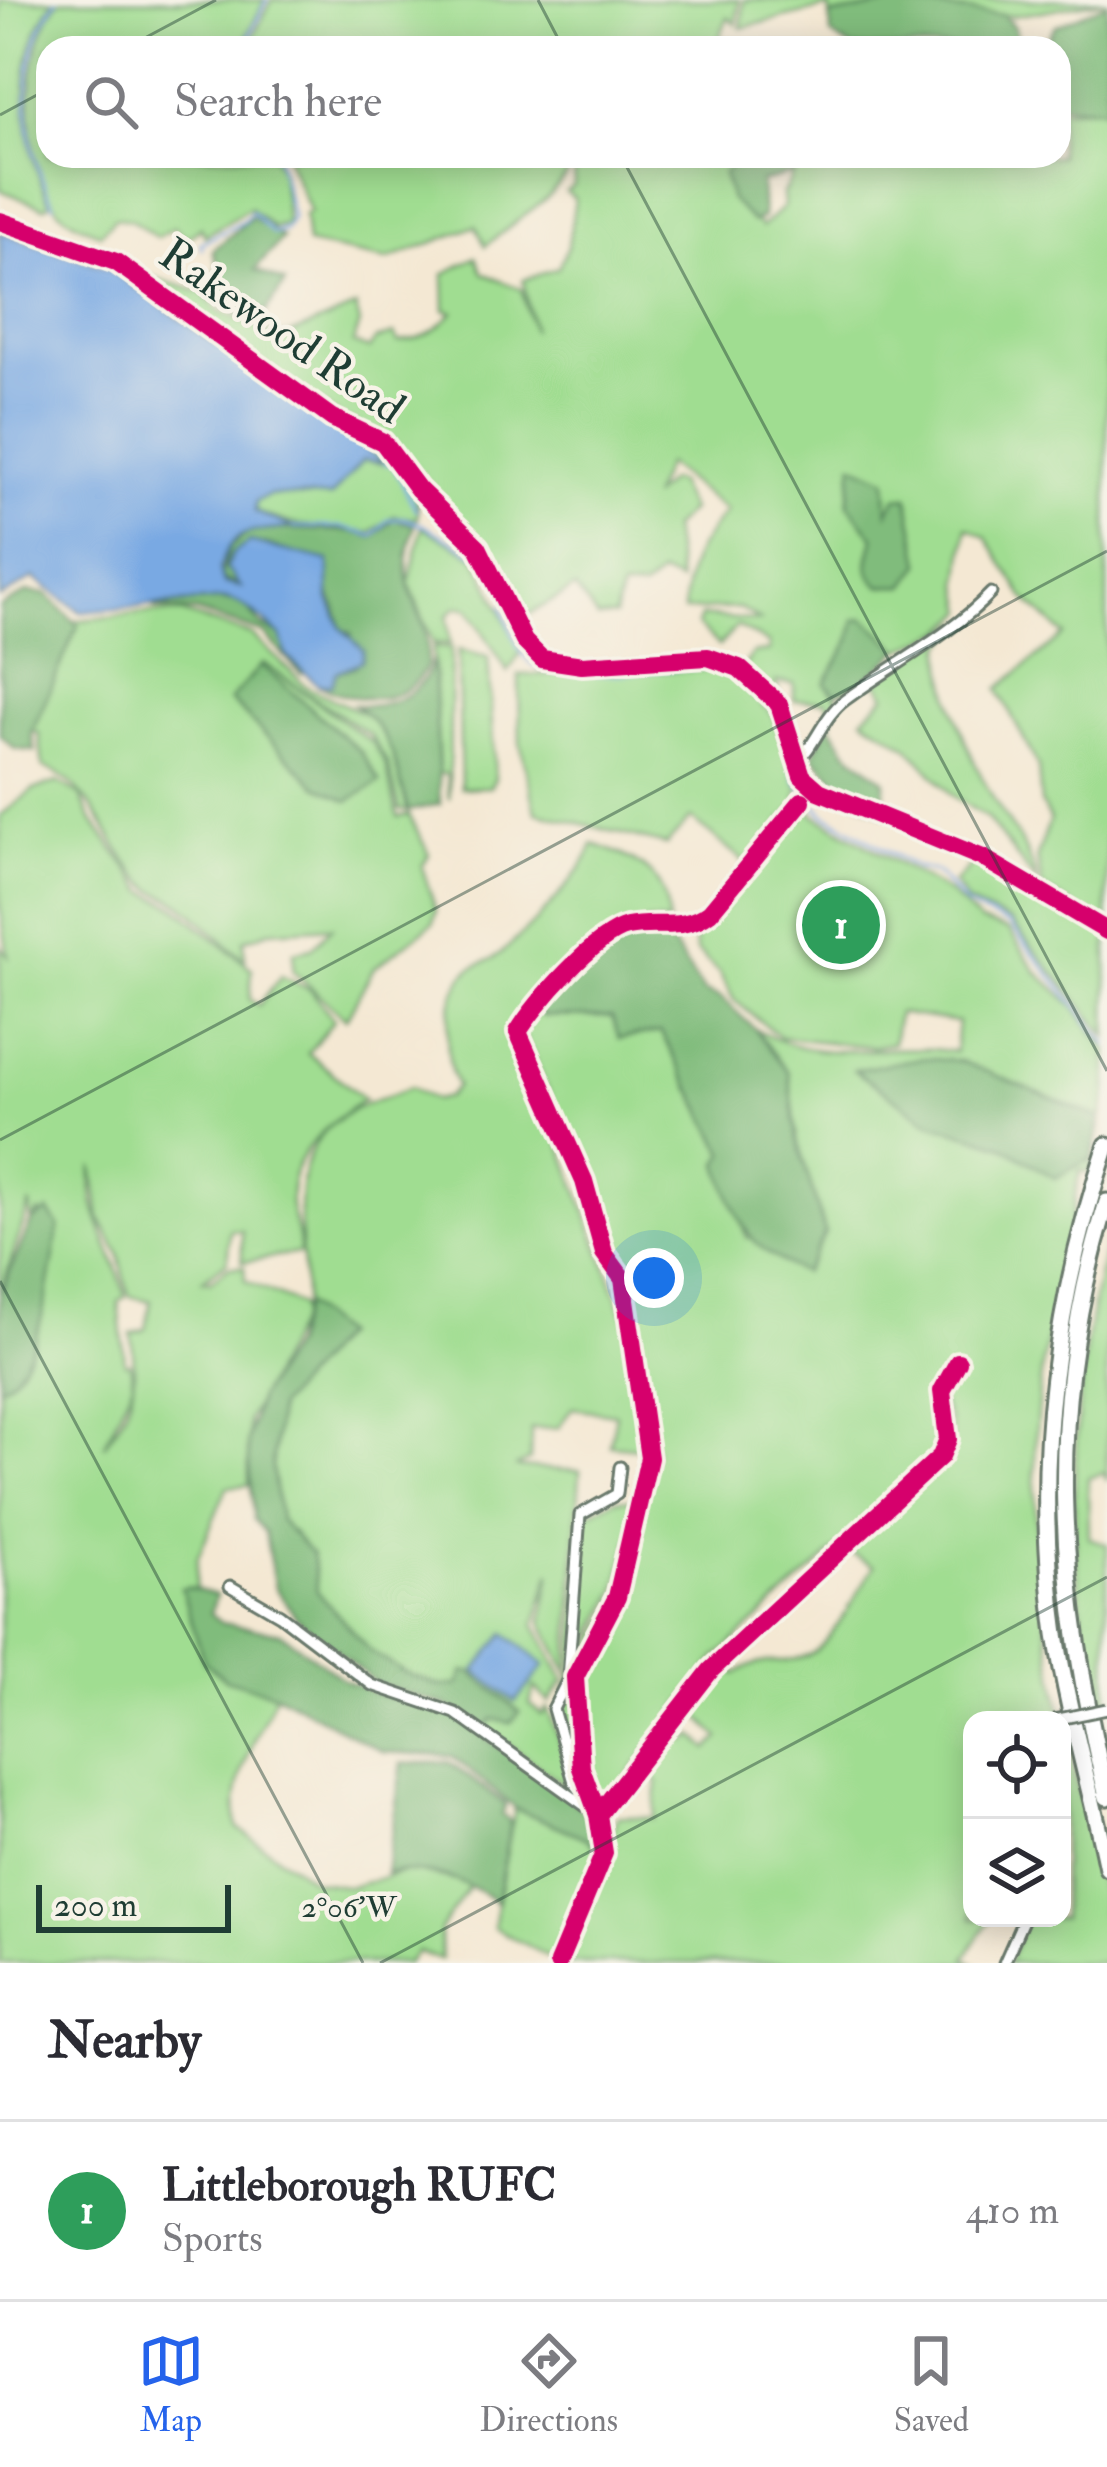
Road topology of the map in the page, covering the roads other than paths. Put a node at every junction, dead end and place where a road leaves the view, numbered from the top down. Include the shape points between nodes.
1 (0, 221) edge
2 (991, 593) dead end
3 (799, 758) junction
4 (1107, 931) edge
5 (1107, 1145) edge
6 (1107, 1202) edge
7 (620, 1467) dead end
8 (230, 1586) dead end
9 (1107, 1708) edge
10 (1071, 1716) edge
11 (1107, 1797) edge
12 (598, 1815) junction
13 (1107, 1868) edge
14 (1020, 1927) edge
15 (558, 1963) edge
16 (1004, 1963) edge

1 - 3 street, Rakewood Road via 116,262 332,418 382,442 478,547 524,641 542,659 582,665 722,658 772,694
2 - 3 street via 826,716
3 - 4 street via 802,776 819,791 982,858
5 - 13 highway via 1064,1302 1046,1459 1057,1637
6 - 11 highway via 1079,1309 1061,1459 1073,1636
7 - 12 street via 617,1494 580,1515 568,1679 553,1709 574,1782
8 - 12 street via 372,1685 455,1713
9 - 10 street, bridge
12 - 15 street via 604,1853
14 - 16 street

